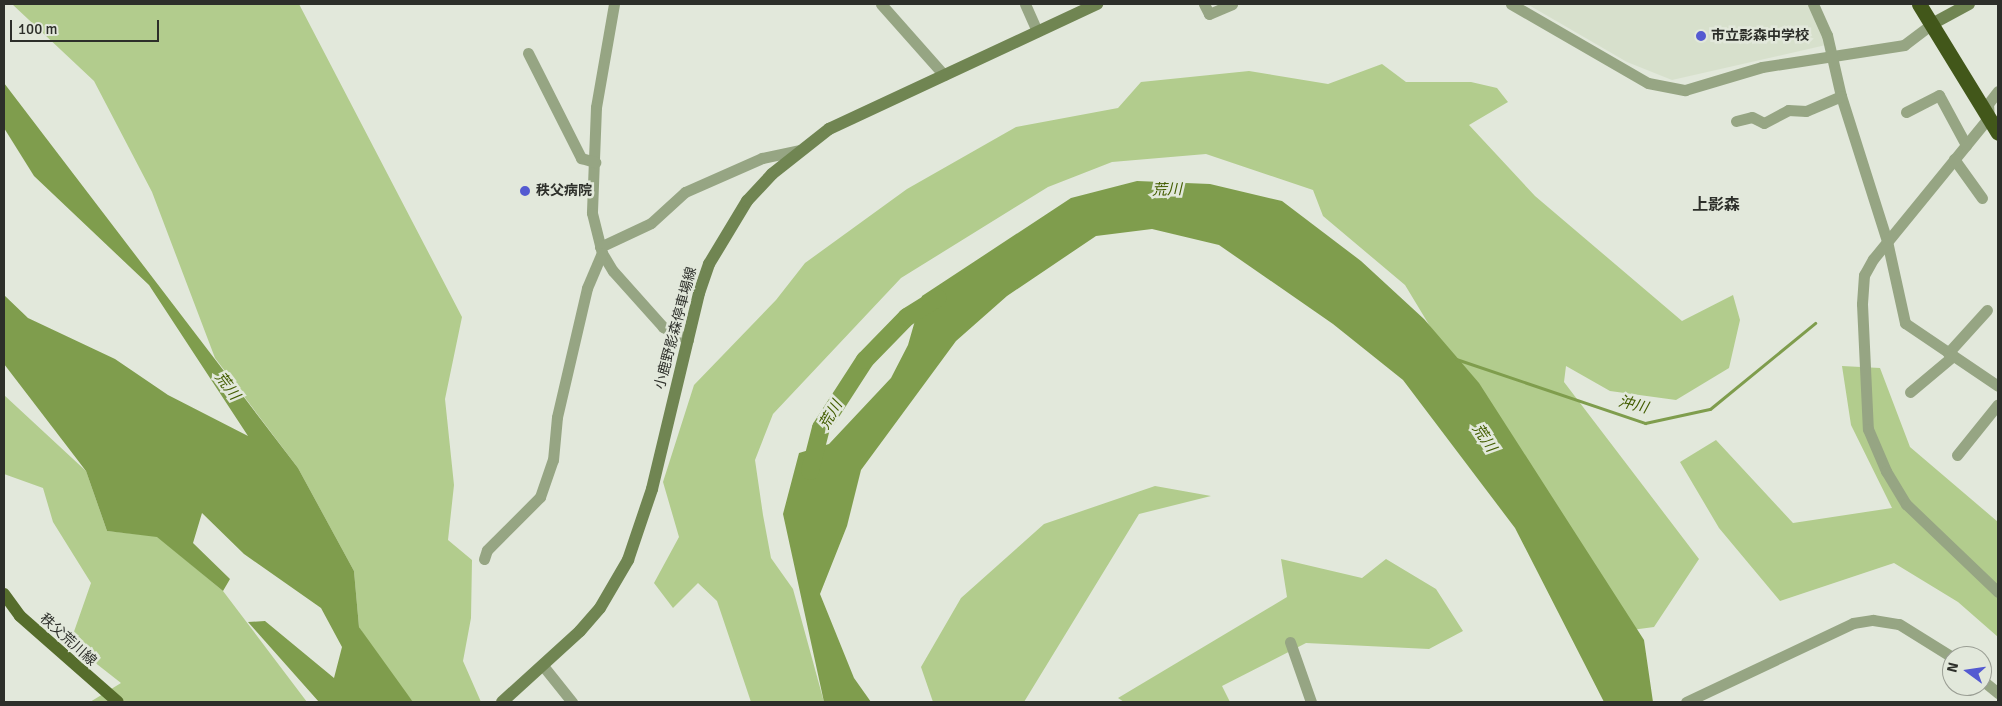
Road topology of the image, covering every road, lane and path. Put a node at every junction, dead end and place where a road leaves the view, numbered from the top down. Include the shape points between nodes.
1 (614, 4) edge
2 (881, 4) edge
3 (1025, 4) edge
4 (1097, 4) edge
5 (1204, 4) edge
6 (1232, 4) edge
7 (1511, 4) edge
8 (1812, 4) edge
9 (1919, 4) edge
10 (1969, 4) edge
11 (1932, 24) junction
12 (1037, 31) junction
13 (528, 53) dead end
14 (1832, 56) junction
15 (944, 75) junction
16 (1998, 90) edge
17 (1841, 96) junction
18 (1906, 112) dead end
19 (1989, 117) junction
20 (1736, 121) dead end
21 (1998, 133) edge
22 (1966, 145) junction
23 (799, 150) junction
24 (1954, 159) junction
25 (595, 162) junction
26 (1982, 198) dead end
27 (1887, 241) junction
28 (601, 250) junction
29 (1987, 310) dead end
30 (688, 340) junction
31 (1950, 354) junction
32 (1998, 386) edge
33 (1910, 392) dead end
34 (1998, 404) edge
35 (1957, 455) dead end
36 (484, 559) dead end
37 (1998, 592) edge
38 (4, 594) edge
39 (1290, 642) dead end
40 (1942, 651) edge
41 (544, 667) junction
42 (118, 702) edge
43 (502, 702) edge
44 (572, 702) edge
45 (1310, 702) edge
46 (1686, 702) edge

1 - 25 street via 596,107
2 - 15 street
3 - 12 street
4 - 12 main road, 小鹿野影森停車場線
5 - 6 street via 1208,14
7 - 14 street via 1660,87 1684,90 1762,67
8 - 14 street
9 - 11 highway
10 - 11 main road
11 - 14 street via 1904,45
11 - 19 highway
12 - 15 main road, 小鹿野影森停車場線
13 - 25 street via 581,158
14 - 17 street
15 - 23 main road, 小鹿野影森停車場線 via 858,114
16 - 19 street via 1988,104
17 - 20 street via 1806,111 1788,110 1764,123 1752,117
17 - 27 street
18 - 22 street via 1939,95
19 - 21 highway
19 - 22 street
22 - 24 street
23 - 28 street via 762,158 685,192 652,223
23 - 30 main road, 小鹿野影森停車場線 via 747,201 725,235 709,264
24 - 26 street
24 - 27 street
25 - 28 street via 592,213
27 - 31 street via 1905,323
27 - 37 street via 1864,275 1862,290 1868,428 1906,504
28 - 30 street via 663,327
28 - 36 street via 587,288 557,417 552,460 540,497 487,550
29 - 31 street
30 - 41 main road, 小鹿野影森停車場線 via 639,535 600,608
31 - 32 street
31 - 33 street
34 - 35 street
38 - 42 main road, 秩父荒川線 via 20,616
39 - 45 street
40 - 46 street via 1899,624 1873,620 1853,623
41 - 43 main road, 小鹿野影森停車場線
41 - 44 street

